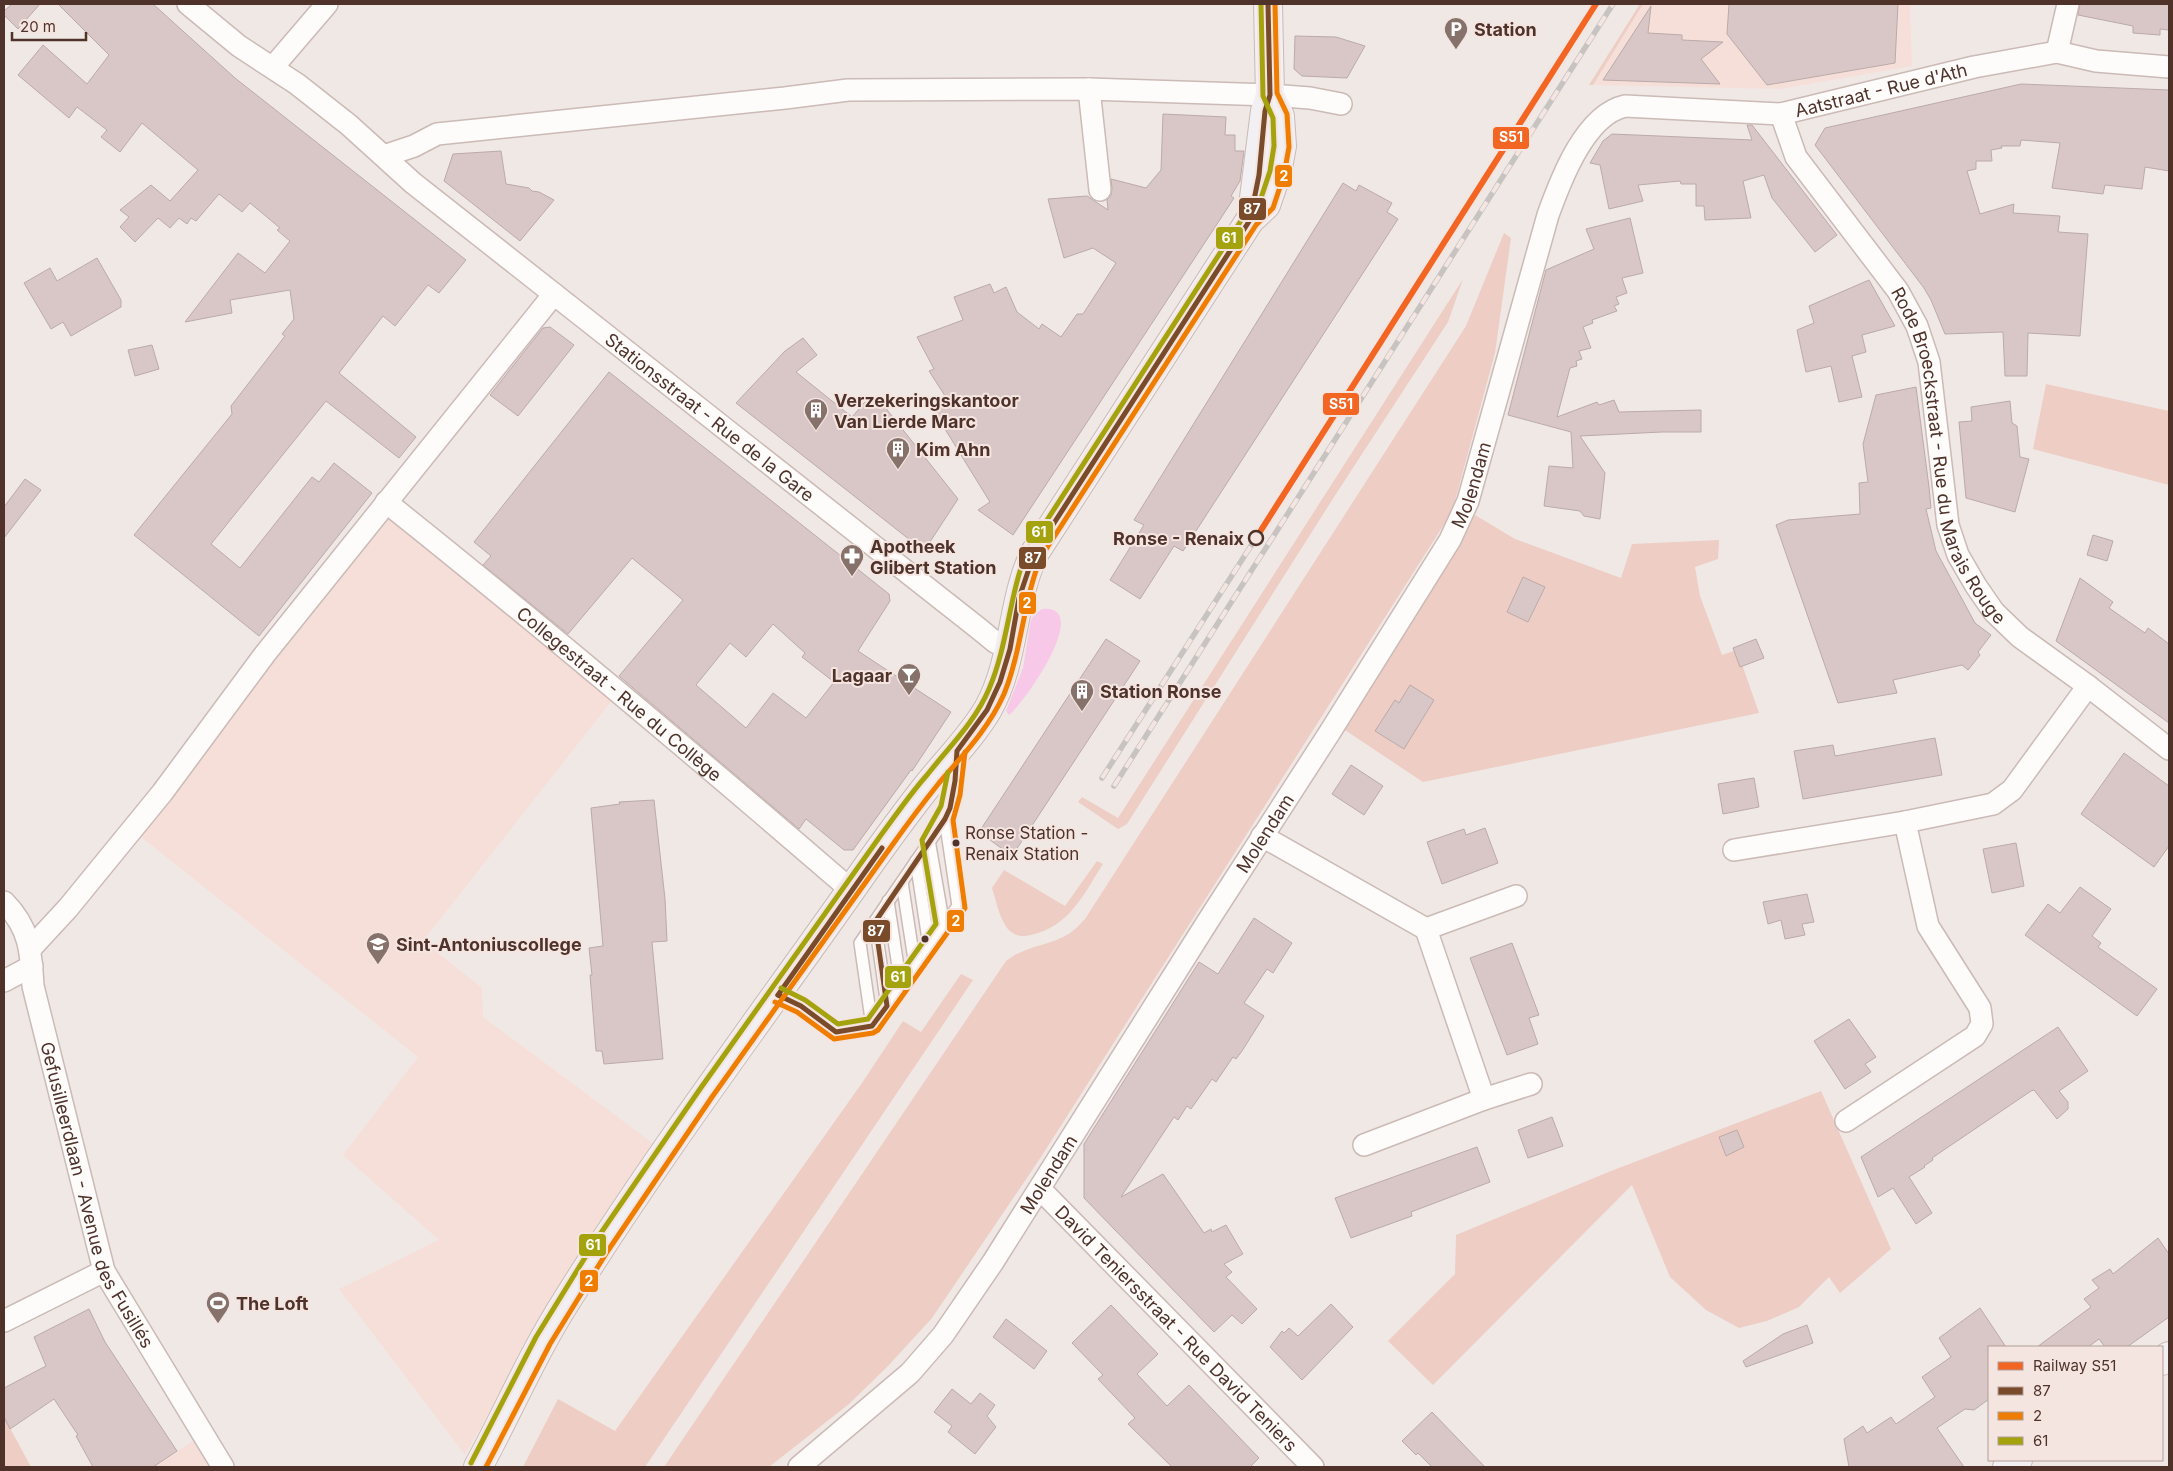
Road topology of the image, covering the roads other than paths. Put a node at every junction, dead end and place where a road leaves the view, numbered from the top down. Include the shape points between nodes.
1 (188, 4) edge
2 (327, 4) edge
3 (1268, 4) edge
4 (2068, 4) edge
5 (2058, 52) junction
6 (273, 67) junction
7 (2169, 67) edge
8 (1089, 89) junction
9 (1270, 95) junction
10 (1341, 104) dead end
11 (1781, 114) junction
12 (1597, 122) joint
13 (384, 156) junction
14 (1100, 190) dead end
15 (554, 294) junction
16 (386, 502) junction
17 (1010, 649) junction
18 (2088, 686) junction
19 (2169, 748) edge
20 (957, 751) junction
21 (945, 819) junction
22 (1905, 822) junction
23 (1262, 836) junction
24 (929, 840) junction
25 (1734, 850) dead end
26 (916, 861) junction
27 (902, 882) junction
28 (851, 890) junction
29 (1516, 896) dead end
30 (888, 901) junction
31 (4, 902) edge
32 (875, 922) junction
33 (944, 926) junction
34 (1426, 929) junction
35 (930, 946) junction
36 (31, 957) junction
37 (915, 966) junction
38 (4, 980) edge
39 (901, 986) junction
40 (778, 995) junction
41 (887, 1006) junction
42 (872, 1026) junction
43 (1531, 1084) dead end
44 (1484, 1099) junction
45 (1846, 1122) dead end
46 (1364, 1145) dead end
47 (1040, 1189) junction
48 (104, 1271) junction
49 (4, 1321) edge
50 (223, 1467) edge
51 (478, 1467) edge
52 (799, 1467) edge
53 (1313, 1467) edge

1 - 6 street, Stationsstraat - Rue de la Gare via 239,46
2 - 6 street
3 - 9 street
4 - 5 street
5 - 7 street, Aatstraat - Rue d'Ath via 2096,61
5 - 11 street, Aatstraat - Rue d'Ath via 1974,67
6 - 13 street, Stationsstraat - Rue de la Gare
8 - 9 street
8 - 13 street via 848,90 437,134
8 - 14 street
9 - 10 street
9 - 17 street via 1280,116 1282,146 1277,174 1266,205 1250,220 1034,554 1019,598
11 - 12 street, Aatstraat - Rue d'Ath via 1625,106 1614,109
11 - 18 street, Rode Broeckstraat - Rue du Marais Rouge via 1796,157 1898,291 1917,326 1929,362 1948,525 1958,555 1994,612 2020,637
12 - 23 street, Molendam via 1584,138 1548,215 1468,501 1450,540
13 - 15 street, Stationsstraat - Rue de la Gare via 413,183
15 - 16 street
15 - 17 street, Stationsstraat - Rue de la Gare via 995,642
16 - 28 street, Collegestraat - Rue du Collège via 572,653
16 - 36 street
17 - 20 street via 987,710
18 - 19 street, Rode Broeckstraat - Rue du Marais Rouge
18 - 22 street via 2012,790 1993,804
20 - 21 lane via 955,781
20 - 28 street via 923,791
21 - 24 lane
21 - 33 lane via 958,906
22 - 25 street
22 - 45 street via 1928,926 1980,1008 1982,1024 1974,1036
23 - 34 street
23 - 47 street, Molendam
24 - 26 lane
24 - 33 lane
26 - 27 lane
26 - 35 lane
27 - 30 lane
27 - 37 lane
28 - 40 street
29 - 34 street
30 - 32 lane
30 - 39 lane
31 - 36 street, Gefusilleerdlaan - Avenue des Fusillés via 19,921
32 - 41 lane
32 - 42 lane via 860,943
33 - 35 lane
34 - 44 street
35 - 37 lane
36 - 38 street
36 - 48 street, Gefusilleerdlaan - Avenue des Fusillés via 33,986
37 - 39 lane
39 - 41 lane
40 - 42 lane via 801,1006 836,1032
40 - 51 street via 638,1190 565,1302
41 - 42 lane
43 - 44 street
44 - 46 street
47 - 52 street, Molendam via 943,1335 910,1373
47 - 53 street, David Teniersstraat - Rue David Teniers
48 - 49 street
48 - 50 street, Gefusilleerdlaan - Avenue des Fusillés

